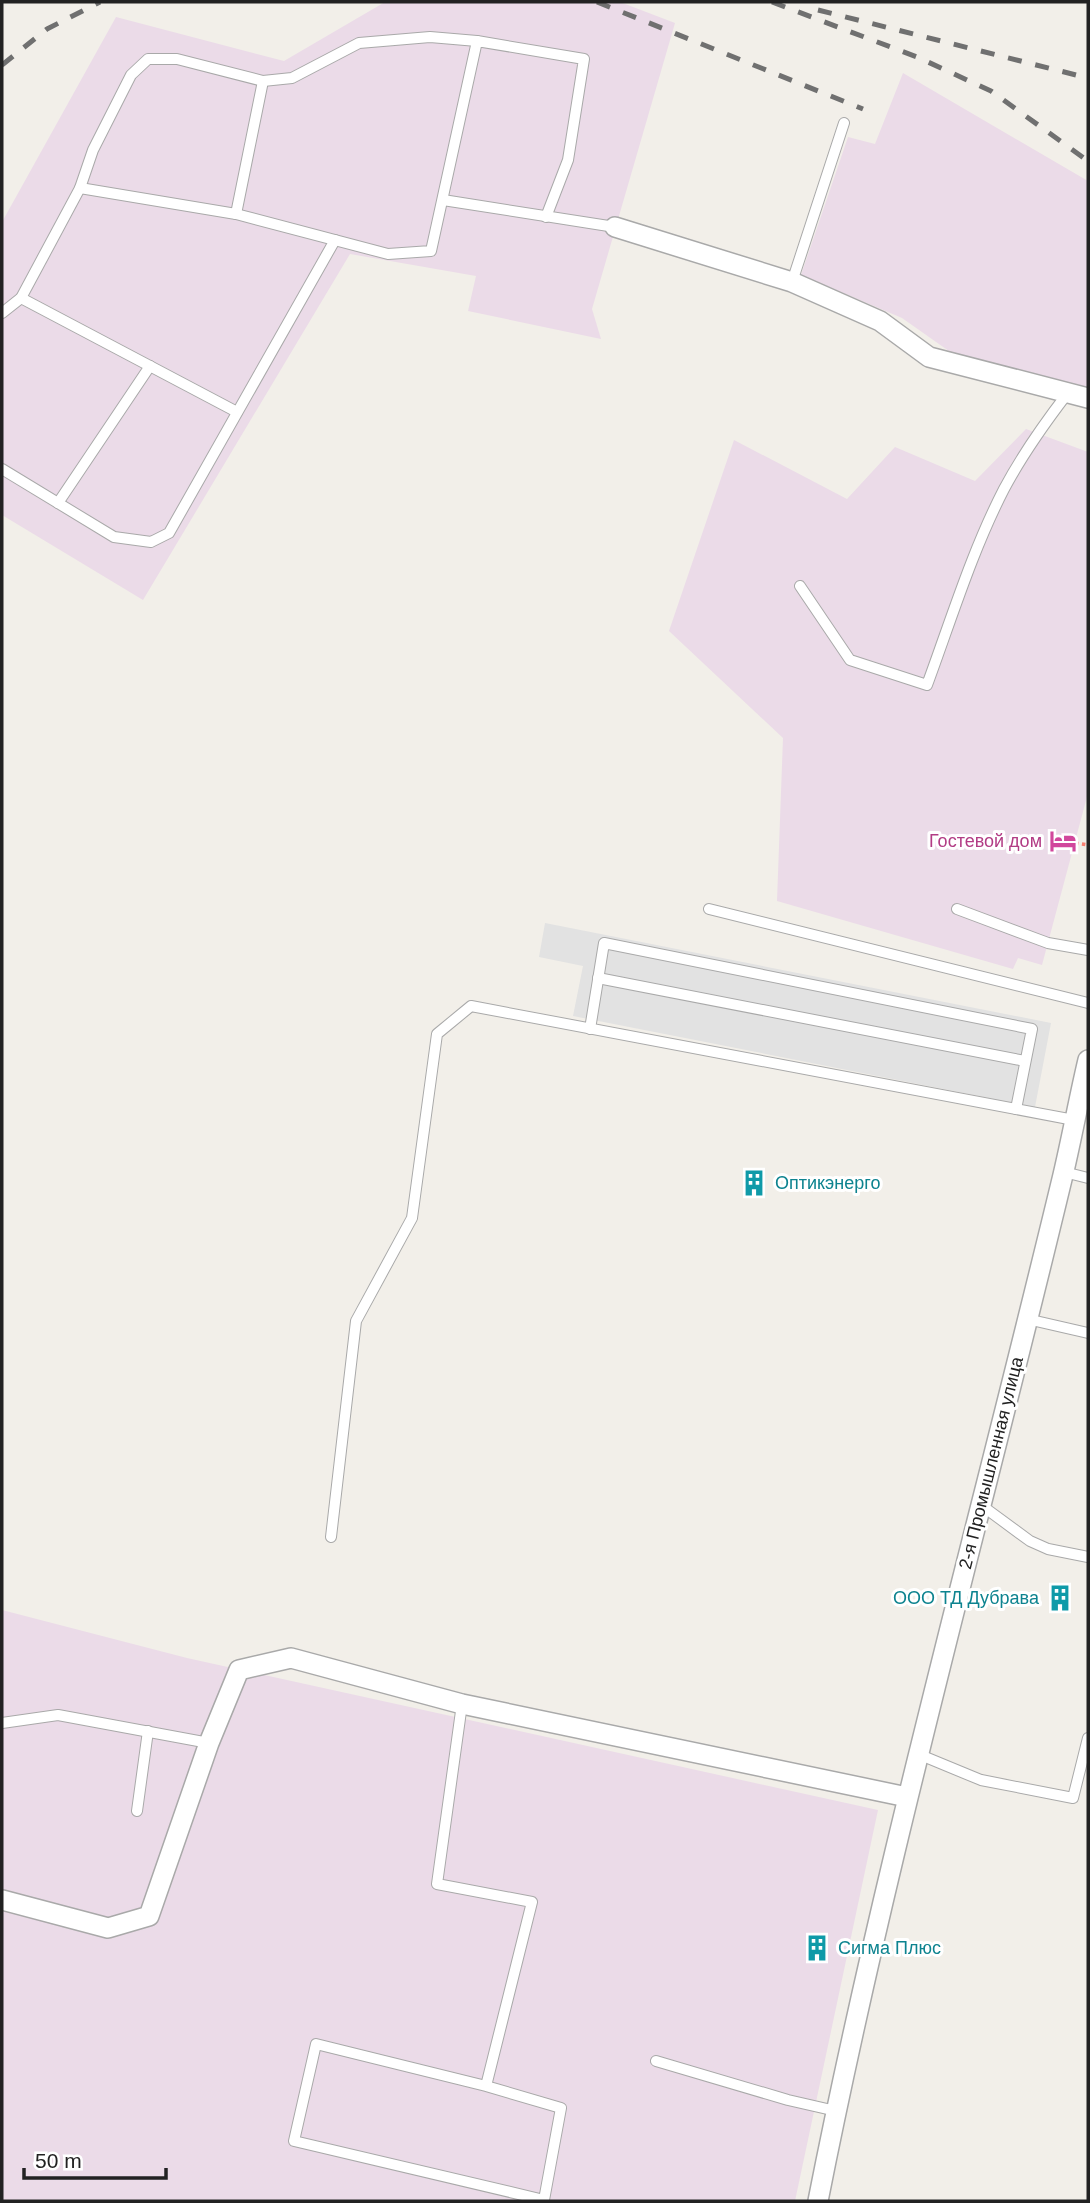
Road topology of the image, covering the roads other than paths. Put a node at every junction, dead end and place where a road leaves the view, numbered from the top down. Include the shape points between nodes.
1 (477, 41) junction
2 (263, 81) junction
3 (844, 123) dead end
4 (80, 188) junction
5 (443, 201) junction
6 (236, 214) junction
7 (546, 217) junction
8 (615, 228) joint
9 (335, 240) junction
10 (793, 282) junction
11 (21, 298) junction
12 (2, 313) edge
13 (150, 366) junction
14 (1067, 394) junction
15 (1088, 398) edge
16 (237, 412) junction
17 (2, 469) edge
18 (58, 503) junction
19 (800, 586) dead end
20 (709, 909) dead end
21 (957, 909) dead end
22 (1088, 950) edge
23 (598, 978) junction
24 (1088, 1003) edge
25 (590, 1029) junction
26 (1088, 1060) edge
27 (1026, 1061) junction
28 (1016, 1110) junction
29 (1074, 1120) junction
30 (1064, 1172) junction
31 (1088, 1178) edge
32 (1027, 1319) junction
33 (1088, 1333) edge
34 (981, 1504) junction
35 (331, 1537) dead end
36 (1088, 1558) edge
37 (462, 1704) junction
38 (2, 1723) edge
39 (148, 1731) junction
40 (1088, 1738) edge
41 (209, 1743) junction
42 (918, 1754) junction
43 (907, 1797) junction
44 (137, 1811) dead end
45 (2, 1900) edge
46 (656, 2061) dead end
47 (486, 2086) junction
48 (835, 2111) junction
49 (818, 2201) edge

1 - 2 lane via 430,37 359,43 292,78
1 - 5 lane
1 - 7 lane via 584,59 568,160
2 - 4 lane via 177,59 148,59 131,75 93,150
2 - 6 lane
3 - 10 lane
4 - 6 lane
4 - 11 lane
5 - 7 lane
5 - 9 lane via 431,251 388,254
6 - 9 lane
7 - 8 lane
8 - 10 street
9 - 16 lane
10 - 14 street via 880,321 929,357
11 - 12 lane
11 - 13 lane
13 - 16 lane
13 - 18 lane
14 - 15 street
14 - 19 lane via 1004,489 927,685 850,660
16 - 18 lane via 169,533 160,538 151,542 114,537
17 - 18 lane
20 - 24 lane
21 - 22 lane via 1048,943
23 - 25 lane
23 - 27 lane
23 - 27 lane via 604,943 1032,1029
25 - 28 lane
25 - 35 lane via 471,1006 437,1034 412,1218 356,1321
26 - 29 street, 2-я Промышленная улица
27 - 28 lane
28 - 29 lane
29 - 30 street, 2-я Промышленная улица
30 - 31 lane
30 - 32 street, 2-я Промышленная улица
32 - 33 lane
32 - 34 street, 2-я Промышленная улица
34 - 36 lane via 1030,1541
34 - 42 street, 2-я Промышленная улица
37 - 41 street via 291,1658 239,1671
37 - 43 street
37 - 47 lane via 437,1884 532,1902
38 - 39 lane via 58,1715
39 - 41 lane
39 - 44 lane
40 - 42 lane via 1073,1798 981,1780
41 - 45 street via 149,1916 108,1928
42 - 43 street, 2-я Промышленная улица
43 - 48 street, 2-я Промышленная улица
46 - 48 lane
47 - 47 lane via 316,2044 294,2141 544,2200 562,2108
48 - 49 street, 2-я Промышленная улица

